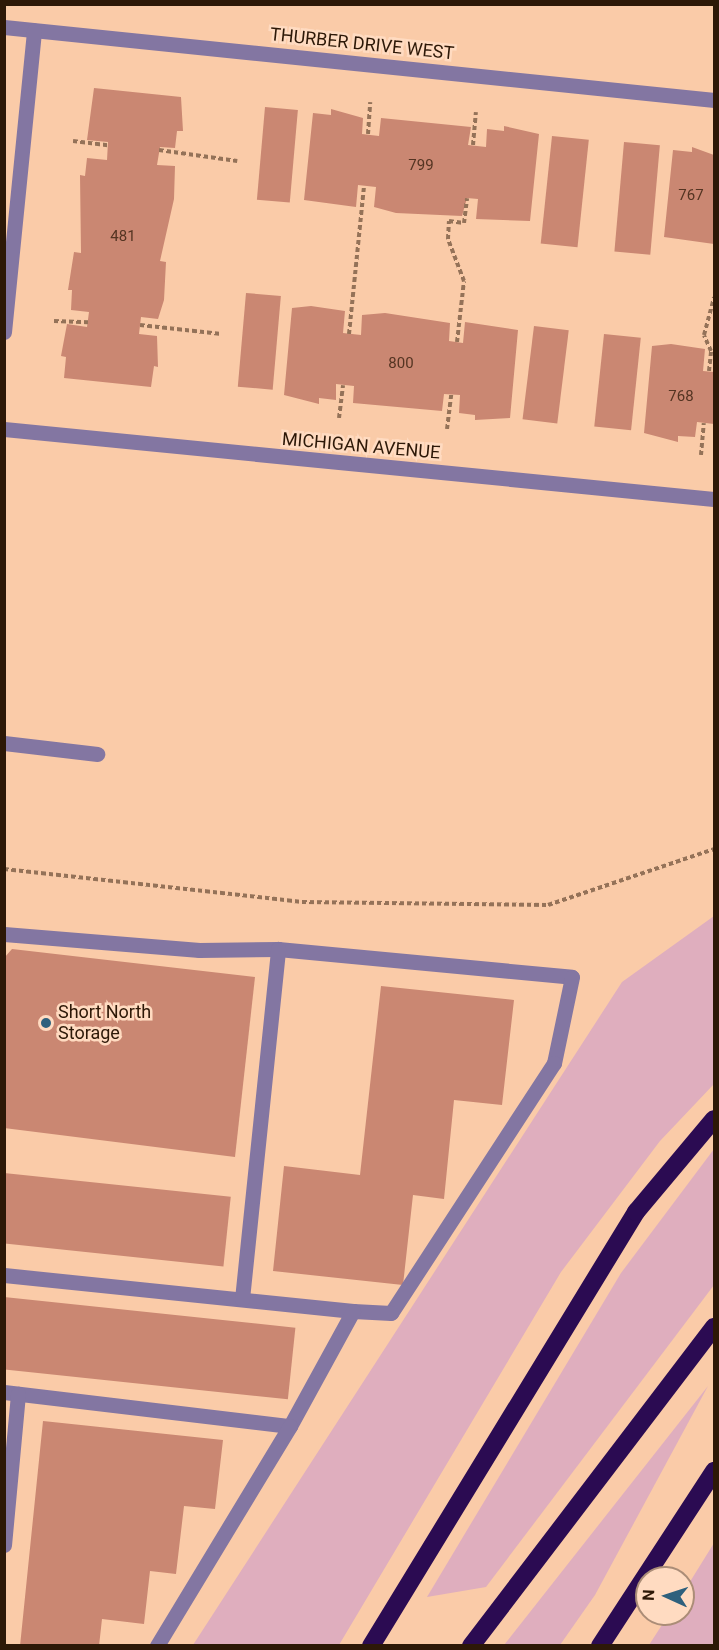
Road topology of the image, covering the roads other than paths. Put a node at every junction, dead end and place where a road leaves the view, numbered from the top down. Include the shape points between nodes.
1 (4, 27) edge
2 (34, 30) junction
3 (714, 100) edge
4 (4, 332) edge
5 (4, 429) edge
6 (714, 499) edge
7 (4, 743) edge
8 (97, 754) dead end
9 (4, 934) edge
10 (278, 949) junction
11 (714, 1119) edge
12 (4, 1275) edge
13 (242, 1299) junction
14 (353, 1311) junction
15 (714, 1327) edge
16 (11, 1393) edge
17 (290, 1426) junction
18 (714, 1472) edge
19 (4, 1545) edge
20 (157, 1646) edge
21 (371, 1646) edge
22 (471, 1646) edge
23 (600, 1646) edge

1 - 2 street, THURBER DRIVE WEST
2 - 3 street, THURBER DRIVE WEST
2 - 4 street
5 - 6 street, MICHIGAN AVENUE
7 - 8 street
9 - 10 street via 199,950
10 - 13 street
10 - 14 street via 572,977 554,1063 391,1313
11 - 21 highway via 636,1212
12 - 13 street
13 - 14 street
14 - 17 street
15 - 22 highway
16 - 17 street
16 - 19 street
17 - 20 street
18 - 23 highway

